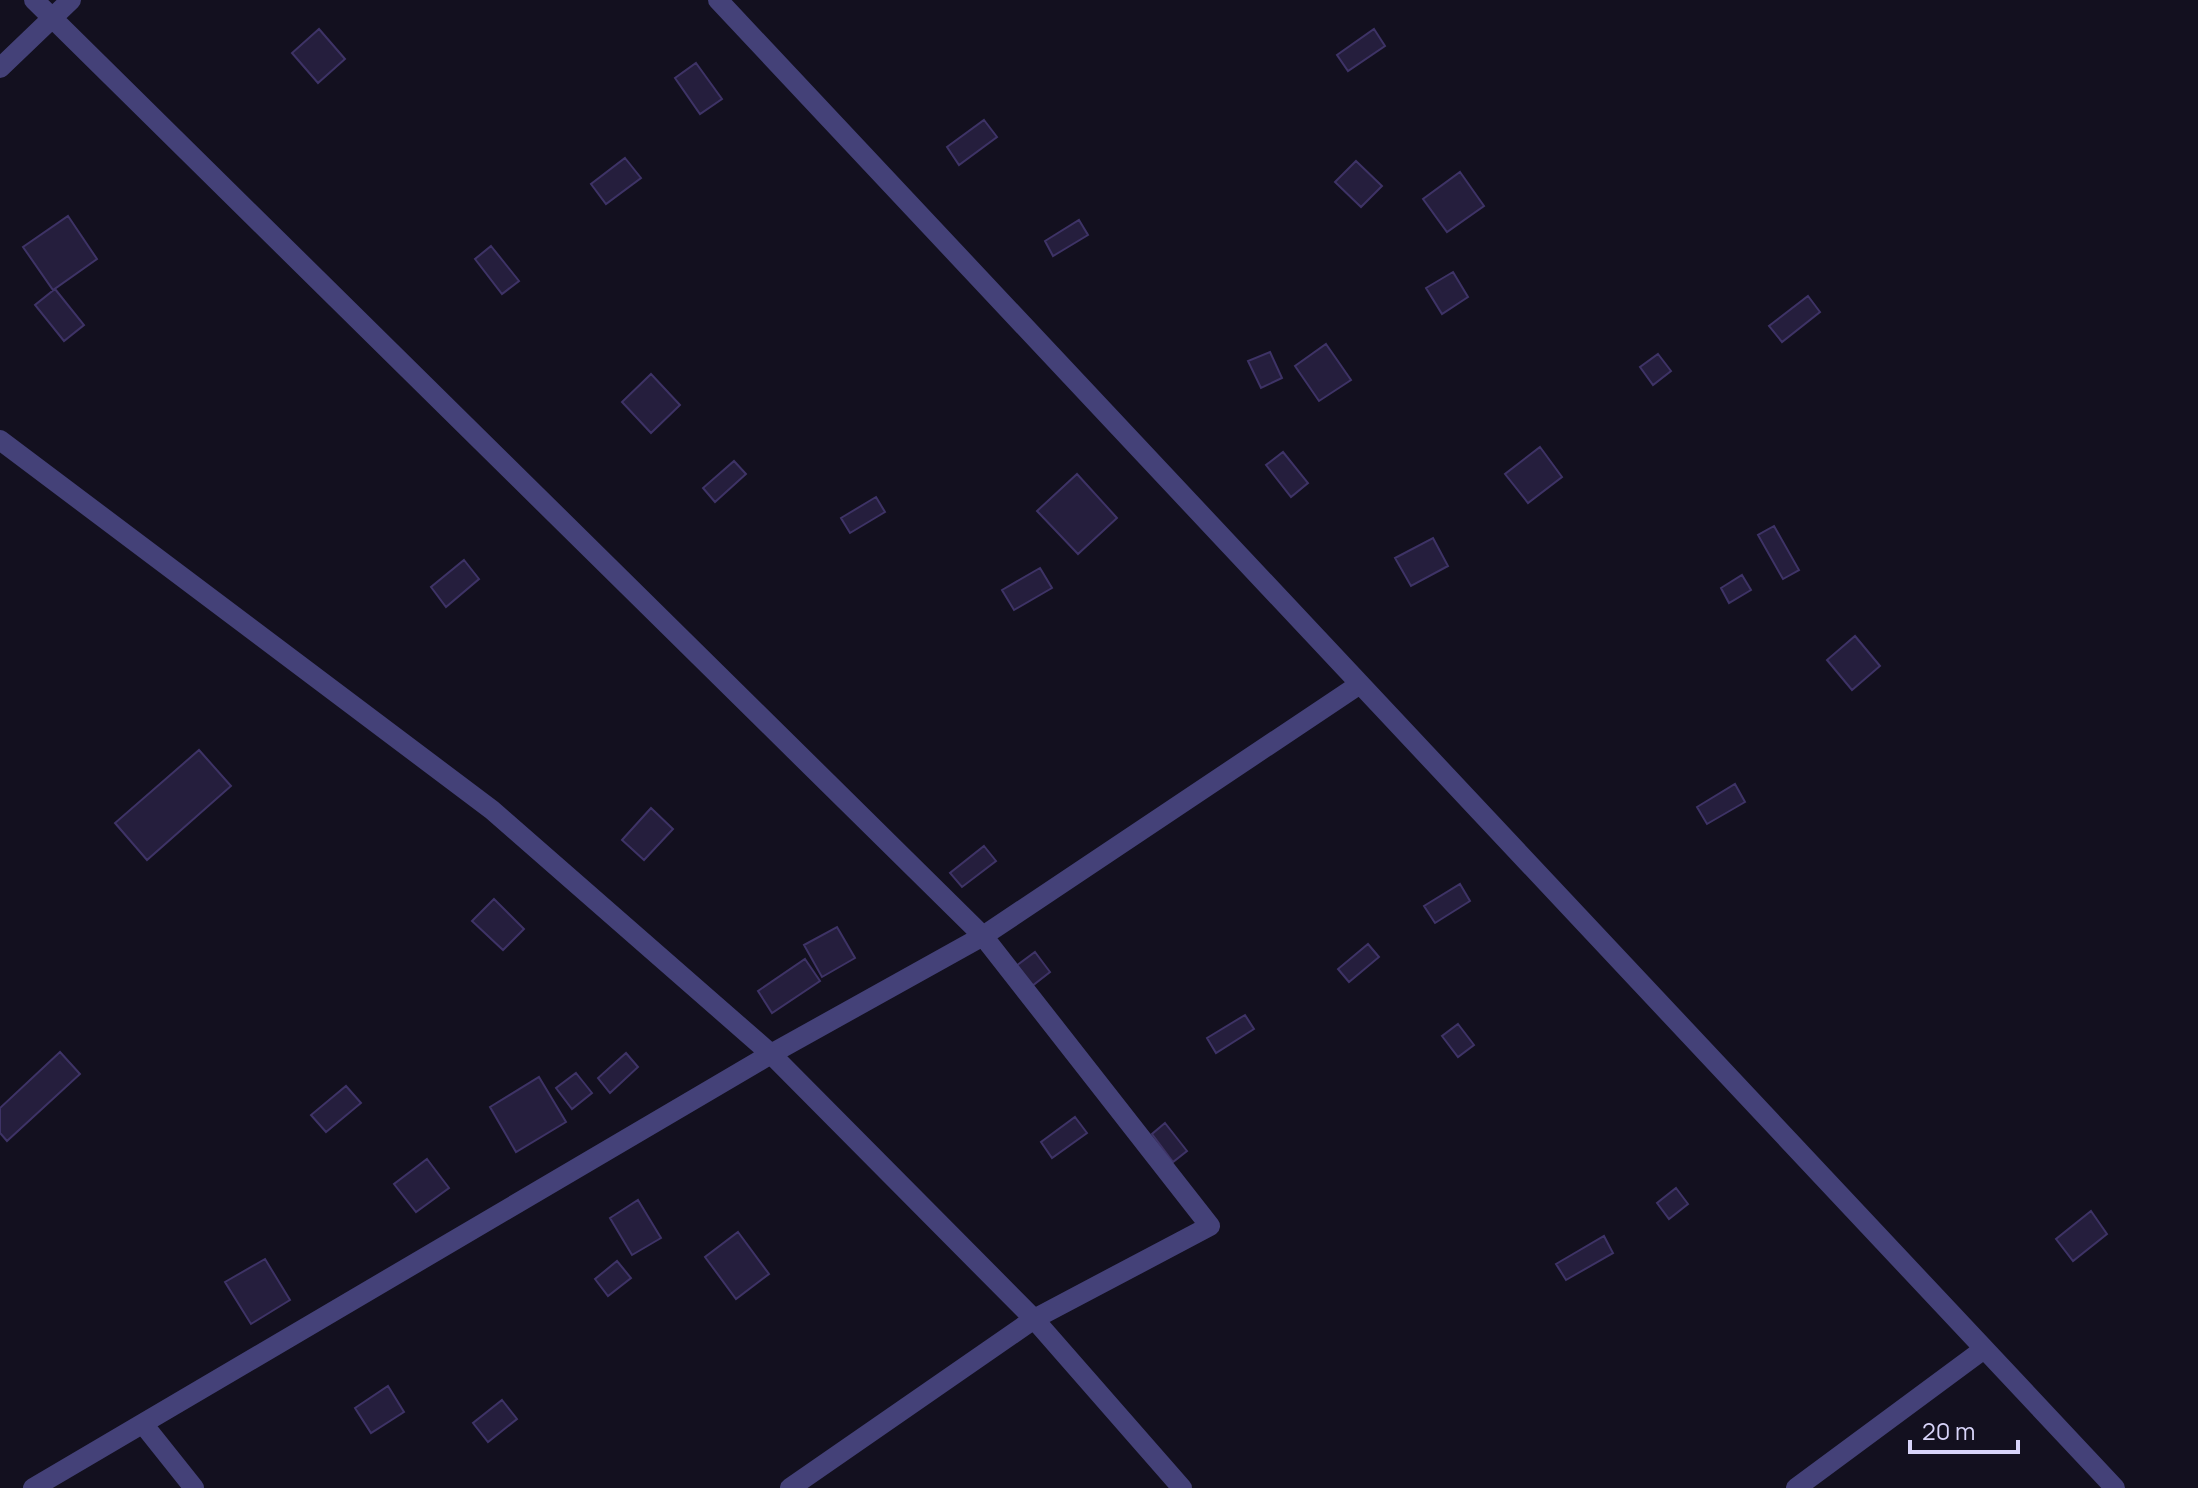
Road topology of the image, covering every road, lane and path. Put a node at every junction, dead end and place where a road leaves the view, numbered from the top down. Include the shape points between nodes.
1 (34, 0) edge
2 (71, 0) edge
3 (718, 0) edge
4 (51, 18) junction
5 (0, 68) edge
6 (0, 440) edge
7 (1360, 684) junction
8 (983, 936) junction
9 (771, 1054) junction
10 (1034, 1319) junction
11 (1984, 1349) junction
12 (143, 1424) junction
13 (33, 1488) edge
14 (194, 1488) edge
15 (790, 1488) edge
16 (1182, 1488) edge
17 (1796, 1488) edge
18 (2115, 1488) edge

1 - 4 street
2 - 4 street
3 - 7 street
4 - 5 street
4 - 8 street
6 - 9 street via 492,810
7 - 8 street
7 - 11 street
8 - 9 street
8 - 10 street via 1210,1226
9 - 10 street
9 - 12 street
10 - 15 street
10 - 16 street
11 - 17 street
11 - 18 street
12 - 13 street
12 - 14 street

